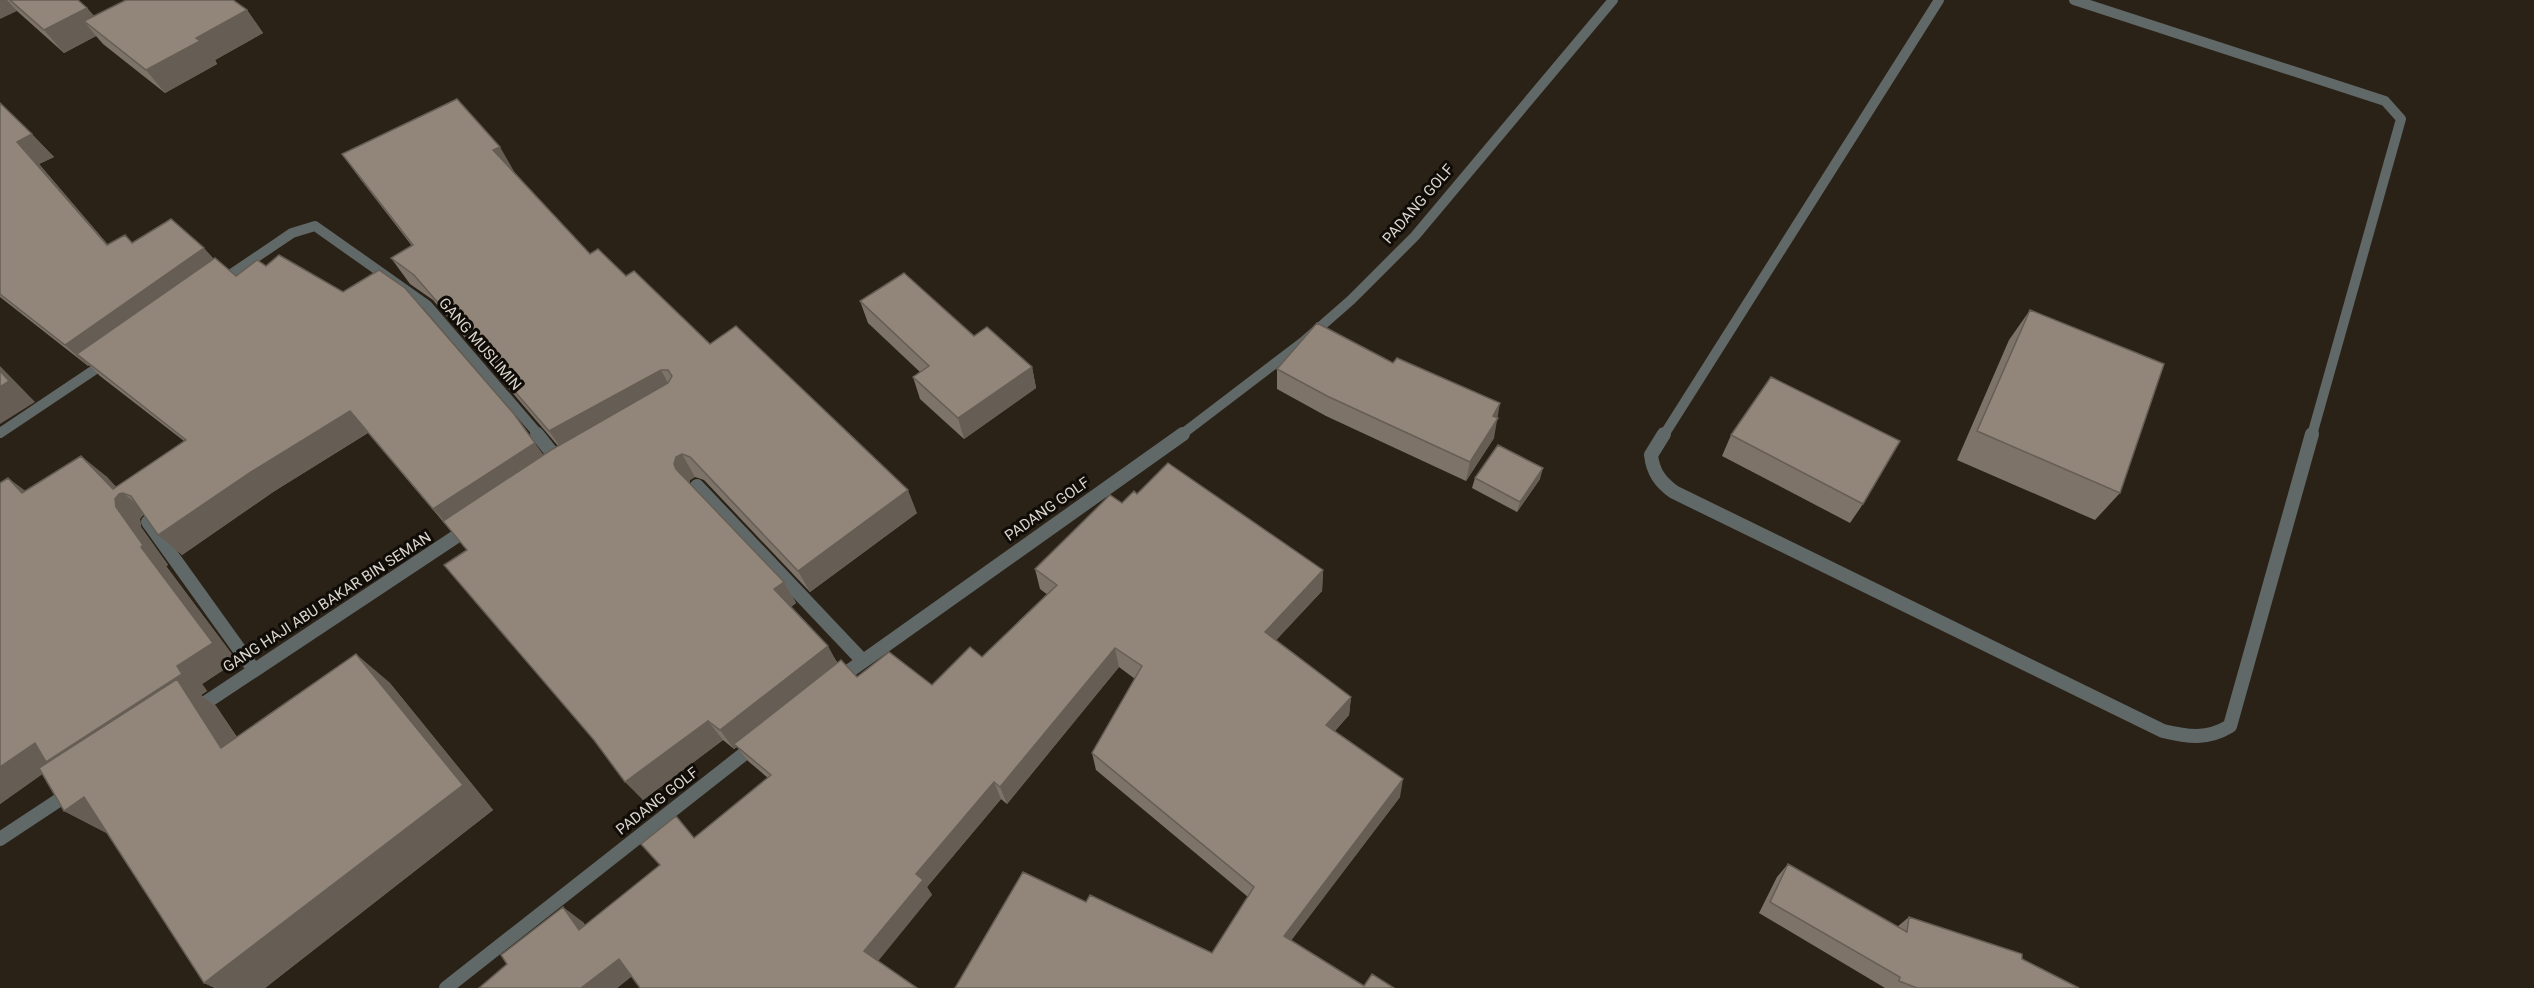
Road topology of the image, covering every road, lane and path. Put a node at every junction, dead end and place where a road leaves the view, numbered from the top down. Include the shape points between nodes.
1 (1613, 0) edge
2 (1940, 0) edge
3 (2074, 0) edge
4 (210, 289) edge
5 (114, 357) edge
6 (0, 433) edge
7 (563, 467) edge
8 (697, 486) edge
9 (483, 519) edge
10 (148, 522) edge
11 (862, 660) junction
12 (254, 670) junction
13 (825, 689) edge
14 (186, 716) edge
15 (760, 740) edge
16 (78, 787) edge
17 (0, 840) edge
18 (446, 988) edge

1 - 11 street, PADANG GOLF via 1415,236 1304,342 1183,434
2 - 3 street via 1651,454 1653,471 1659,482 1674,492 2163,731 2191,738 2217,735 2230,726 2401,119 2385,101
4 - 7 street, GANG MUSLIMIN via 292,233 315,226 427,305
5 - 6 street
8 - 11 street
9 - 12 street, GANG HAJI ABU BAKAR BIN SEMAN
10 - 12 street
11 - 13 street, PADANG GOLF
12 - 14 street, GANG HAJI ABU BAKAR BIN SEMAN
15 - 18 street, PADANG GOLF
16 - 17 street

